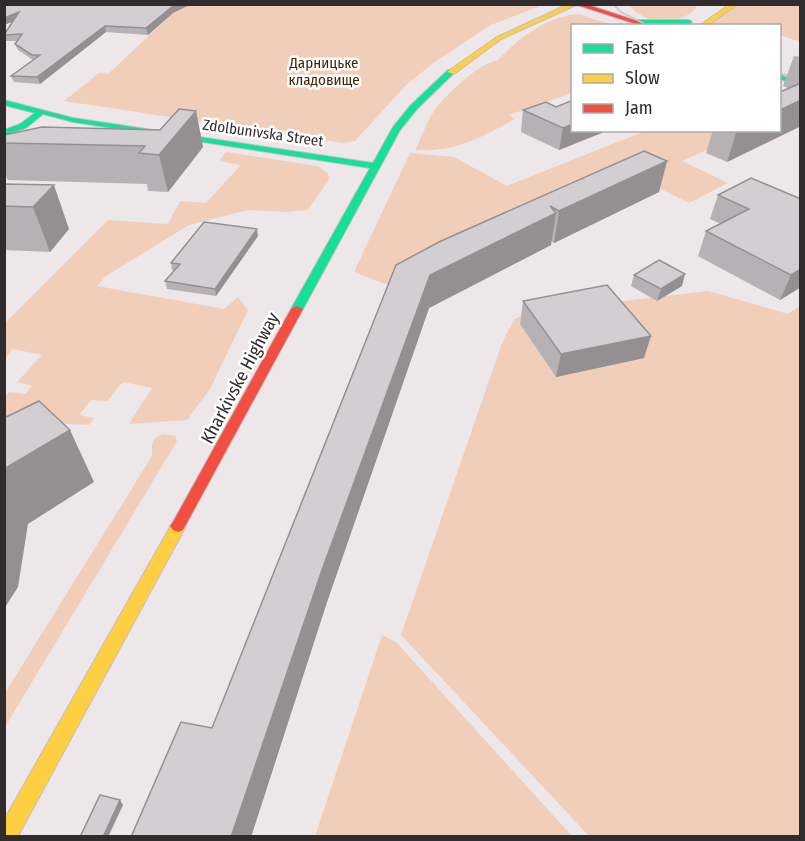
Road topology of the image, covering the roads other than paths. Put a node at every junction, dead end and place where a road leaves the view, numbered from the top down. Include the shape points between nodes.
1 (576, 4) edge
2 (606, 4) edge
3 (735, 4) edge
4 (704, 8) dead end
5 (616, 15) junction
6 (633, 24) edge
7 (692, 24) edge
8 (781, 67) edge
9 (801, 74) edge
10 (781, 77) edge
11 (801, 84) edge
12 (4, 102) edge
13 (42, 111) junction
14 (4, 133) edge
15 (375, 166) junction
16 (7, 837) edge

1 - 5 main road
1 - 6 main road
1 - 15 main road, Kharkivske Highway via 503,36 439,81 409,112
2 - 5 main road
3 - 7 main road
4 - 7 main road
5 - 6 main road
6 - 7 main road
8 - 9 main road
10 - 11 main road
12 - 13 main road, Zdolbunivska Street
13 - 14 main road via 23,126
13 - 15 main road, Zdolbunivska Street via 73,120
15 - 16 main road, Kharkivske Highway

